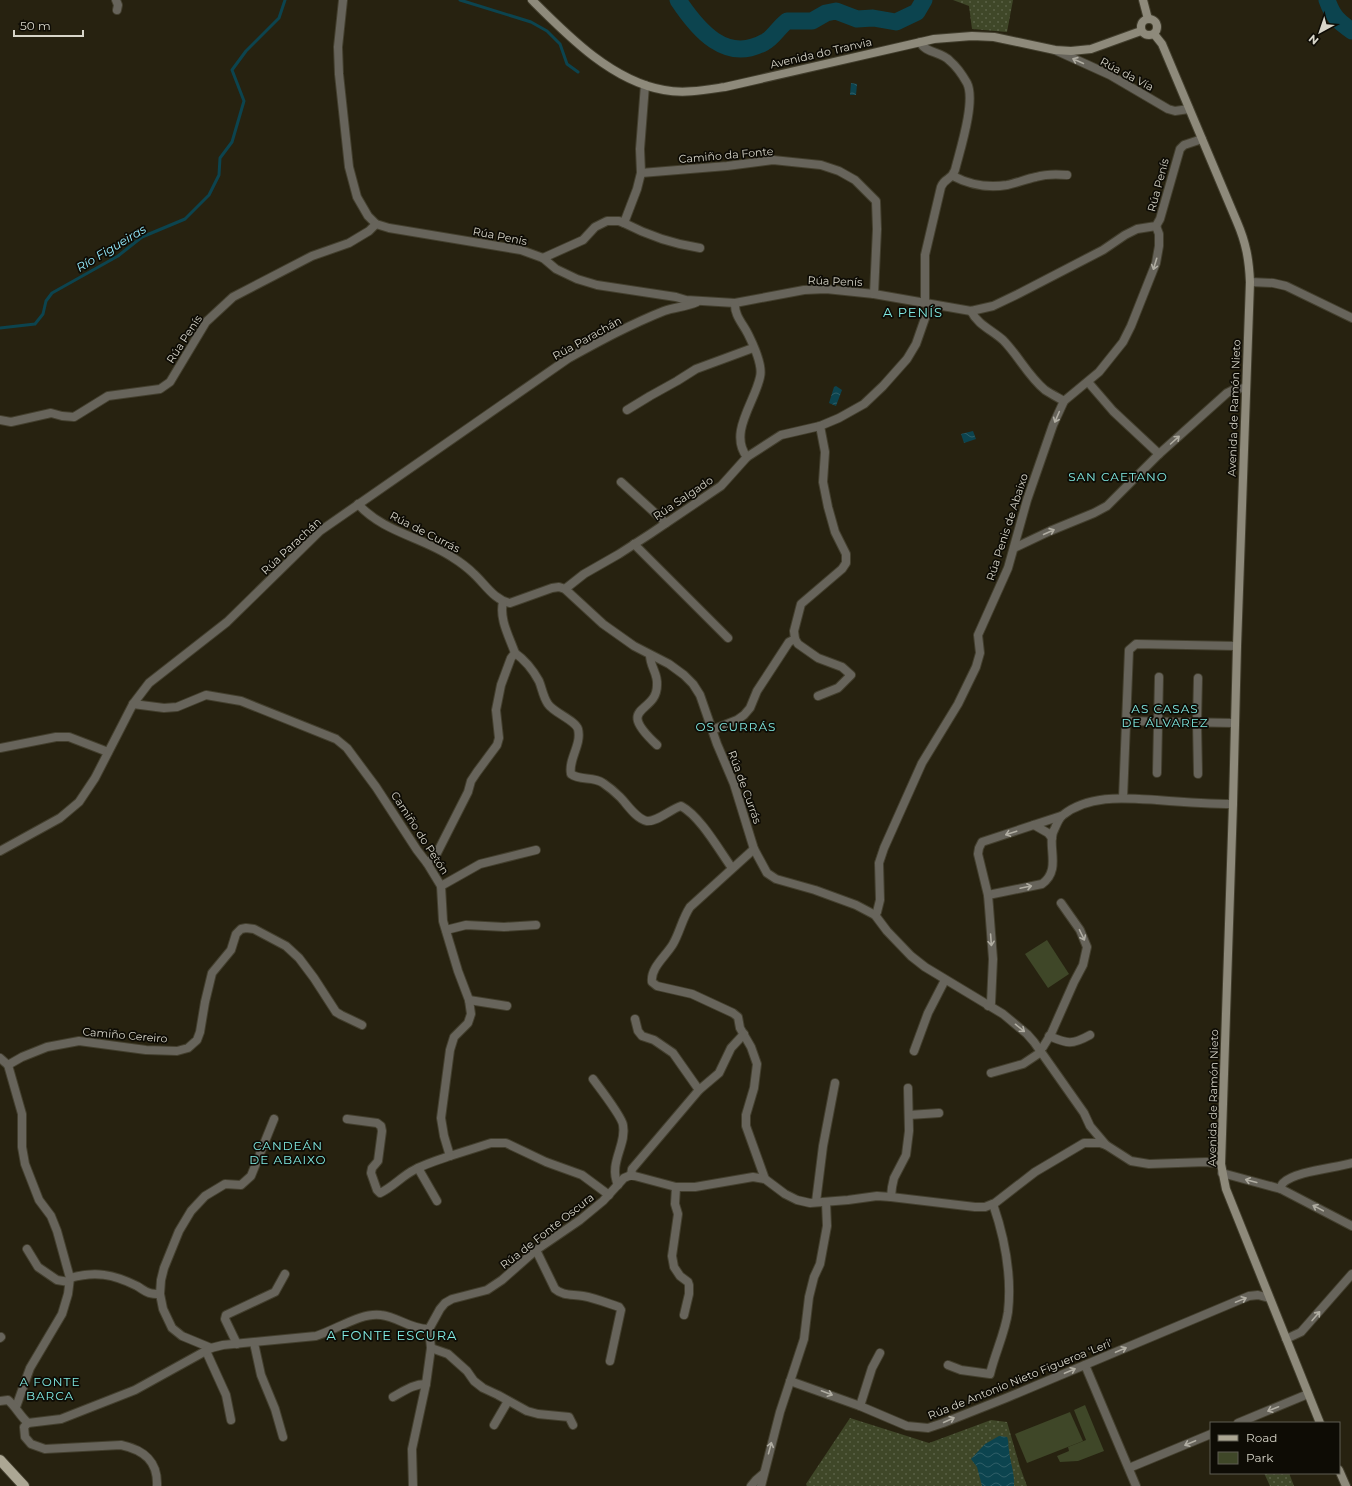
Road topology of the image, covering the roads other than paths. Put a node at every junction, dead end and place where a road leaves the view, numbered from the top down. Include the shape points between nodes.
1 (116, 0) edge
2 (343, 0) edge
3 (532, 0) edge
4 (1143, 0) edge
5 (117, 10) dead end
6 (1148, 19) junction
7 (1141, 31) junction
8 (1154, 34) junction
9 (920, 42) junction
10 (1055, 50) junction
11 (645, 85) junction
12 (1189, 109) junction
13 (1202, 139) junction
14 (640, 173) junction
15 (1067, 175) dead end
16 (953, 176) junction
17 (624, 223) junction
18 (376, 224) junction
19 (1156, 226) junction
20 (700, 248) dead end
21 (543, 258) junction
22 (1250, 282) junction
23 (874, 294) junction
24 (699, 301) junction
25 (734, 303) junction
26 (928, 303) junction
27 (971, 311) junction
28 (1352, 318) edge
29 (753, 348) junction
30 (1088, 382) junction
31 (1246, 388) junction
32 (1064, 401) junction
33 (627, 410) dead end
34 (0, 420) edge
35 (820, 426) junction
36 (1159, 454) junction
37 (747, 457) junction
38 (621, 482) dead end
39 (358, 504) junction
40 (666, 523) junction
41 (634, 544) junction
42 (1014, 548) junction
43 (565, 589) junction
44 (504, 602) junction
45 (728, 638) dead end
46 (794, 639) junction
47 (1237, 646) junction
48 (516, 653) junction
49 (650, 655) junction
50 (1159, 677) dead end
51 (1198, 678) dead end
52 (818, 696) dead end
53 (133, 704) junction
54 (1126, 721) junction
55 (1158, 722) junction
56 (1197, 722) junction
57 (1234, 723) junction
58 (712, 730) junction
59 (657, 745) dead end
60 (0, 748) edge
61 (108, 752) junction
62 (1157, 773) dead end
63 (1198, 774) dead end
64 (1123, 798) junction
65 (1233, 804) junction
66 (1061, 816) junction
67 (1034, 825) junction
68 (1052, 838) junction
69 (754, 849) junction
70 (536, 850) dead end
71 (0, 851) edge
72 (427, 863) junction
73 (732, 868) junction
74 (441, 886) junction
75 (988, 895) junction
76 (1061, 903) dead end
77 (875, 915) junction
78 (536, 926) dead end
79 (446, 930) junction
80 (945, 980) junction
81 (469, 1000) junction
82 (507, 1006) dead end
83 (988, 1006) junction
84 (635, 1019) dead end
85 (362, 1025) dead end
86 (744, 1034) junction
87 (1090, 1035) dead end
88 (1049, 1036) junction
89 (914, 1051) dead end
90 (1041, 1051) junction
91 (0, 1058) edge
92 (8, 1065) junction
93 (991, 1072) dead end
94 (593, 1078) dead end
95 (835, 1083) dead end
96 (908, 1088) dead end
97 (699, 1090) junction
98 (939, 1113) dead end
99 (909, 1115) junction
100 (274, 1119) dead end
101 (348, 1120) dead end
102 (1090, 1126) junction
103 (1084, 1143) junction
104 (1106, 1145) junction
105 (450, 1156) junction
106 (1352, 1163) edge
107 (1221, 1164) junction
108 (418, 1168) junction
109 (1222, 1173) junction
110 (631, 1174) junction
111 (765, 1179) junction
112 (618, 1185) junction
113 (676, 1187) junction
114 (1281, 1189) junction
115 (609, 1195) junction
116 (892, 1197) junction
117 (437, 1201) dead end
118 (816, 1202) junction
119 (826, 1202) junction
120 (993, 1204) junction
121 (1352, 1226) edge
122 (27, 1249) dead end
123 (536, 1250) junction
124 (285, 1274) dead end
125 (1352, 1274) edge
126 (70, 1280) junction
127 (160, 1294) junction
128 (1269, 1298) junction
129 (684, 1315) dead end
130 (429, 1330) junction
131 (1286, 1339) junction
132 (254, 1342) junction
133 (237, 1344) junction
134 (431, 1348) junction
135 (209, 1349) junction
136 (880, 1353) dead end
137 (610, 1361) dead end
138 (1086, 1365) junction
139 (948, 1366) dead end
140 (790, 1381) junction
141 (426, 1384) junction
142 (1308, 1394) junction
143 (393, 1398) dead end
144 (0, 1401) edge
145 (508, 1401) junction
146 (860, 1406) junction
147 (16, 1407) junction
148 (231, 1420) dead end
149 (1240, 1422) edge
150 (1320, 1422) edge
151 (28, 1423) junction
152 (494, 1425) dead end
153 (573, 1425) dead end
154 (1210, 1434) edge
155 (282, 1437) dead end
156 (0, 1460) edge
157 (1129, 1468) junction
158 (1340, 1472) edge
159 (763, 1474) junction
160 (24, 1486) edge
161 (157, 1486) edge
162 (413, 1486) edge
163 (751, 1486) edge
164 (761, 1486) edge
165 (1136, 1486) edge
166 (1346, 1486) edge

1 - 5 street
2 - 18 street via 338,47 349,167 357,197
3 - 11 main road, Avenida do Tranvia via 607,66 634,82
4 - 6 main road, Avenida de Ramón Nieto
6 - 7 main road via 1143,22
6 - 8 main road, Avenida de Ramón Nieto via 1156,24
7 - 8 main road via 1147,35
7 - 10 main road, Avenida do Tranvia via 1091,49
8 - 12 main road, Avenida de Ramón Nieto via 1162,44
9 - 10 main road, Avenida do Tranvia via 972,36 1014,40
9 - 11 main road, Avenida do Tranvia via 700,91 664,90
9 - 16 street via 928,51 950,60 967,83 969,90 968,118
12 -> 10 street, Rúa da Vía via 1168,109 1110,75
11 - 14 street
12 - 13 main road, Avenida de Ramón Nieto
13 - 19 street, Rúa Penís via 1180,149 1160,220
13 - 22 main road, Avenida de Ramón Nieto via 1245,242
14 - 17 street via 637,189
14 - 23 street, Camiño da Fonte via 773,160 821,165 838,171 855,180 876,201
15 - 16 street via 1038,176 1006,185 985,186 966,183
16 - 26 street, Rúa Salgado via 944,181 941,187 925,255
17 - 20 street via 647,235
17 - 21 street via 607,221 595,227 583,240
18 - 21 street, Rúa Penís via 521,250
18 - 34 street, Rúa Penís via 349,243 312,256 233,297 206,322 170,382 160,389 108,396 74,417 51,412 11,422
19 - 27 street, Rúa Penís via 1137,229 1018,294 993,306
19 -> 30 street, Rúa Penis de Abaixo via 1159,234 1156,263 1131,326 1111,358
21 - 24 street, Rúa Penís via 556,269 597,285
22 - 28 street via 1286,286
22 - 31 main road, Avenida de Ramón Nieto
23 - 25 street, Rúa Penís via 826,289 804,290
23 - 26 street, Rúa Penís
24 - 25 street, Rúa Penís
24 - 39 street, Rúa Parachán via 665,311 569,358
25 - 29 street
26 - 27 street, Rúa Penís
26 - 35 street, Rúa Salgado via 916,344 907,359 864,404
27 - 32 street via 980,324 1013,351 1044,389
29 - 33 street via 696,369
29 - 37 street via 761,368 743,423 740,441
30 - 32 street, Rúa Penis de Abaixo
30 - 36 street via 1113,411
36 -> 31 street via 1227,392
31 - 47 main road, Avenida de Ramón Nieto
32 -> 42 street, Rúa Penis de Abaixo via 1027,500
35 - 37 street, Rúa Salgado via 781,435
35 - 46 street via 825,452 823,482 835,532 846,554 846,562 842,569 801,604
42 -> 36 street via 1107,506
37 - 40 street, Rúa Salgado via 721,486
38 - 40 street
39 - 44 street, Rúa de Currás via 395,530 450,556
39 - 53 street, Rúa Parachán via 320,531 227,622 149,682
40 - 41 street, Rúa Salgado
41 - 43 street, Rúa Salgado via 584,574
41 - 45 street
42 - 77 street, Rúa Penis de Abaixo via 1008,568 978,635 980,653 976,667 958,704 922,763 884,848 879,863 880,900
43 - 44 street via 552,588 510,603
43 - 49 street, Rúa de Currás via 603,624
44 - 48 street via 503,621
46 - 52 street via 818,658 842,667 851,675 838,688
46 - 58 street via 789,642 744,715
47 - 54 street via 1136,644 1129,650
47 - 57 main road, Avenida de Ramón Nieto
48 - 72 street via 511,658 501,684 496,710 499,738 497,745 477,772 435,857
48 - 73 street via 524,659 539,681 547,703 578,728 579,740 570,768 571,774 575,777 597,779 619,796 639,817 647,821 655,820 681,806 704,828
49 - 58 street, Rúa de Currás via 669,664 693,684 700,695
49 - 59 street via 650,663 658,685 655,695 638,712 637,718 639,726
50 - 55 street
51 - 56 street
53 - 61 street, Rúa Parachán
53 - 72 street, Camiño do Petón via 177,707 206,694 241,700 336,739 347,748 376,787
54 - 55 street
54 - 64 street
55 - 56 street
55 - 62 street
56 - 57 street
56 - 63 street
57 - 65 main road, Avenida de Ramón Nieto
58 - 69 street, Rúa de Currás via 734,784
60 - 61 street via 56,737 69,737
61 - 71 street, Rúa Parachán via 79,802 60,818
64 - 65 street
64 - 66 street via 1083,804
65 - 107 main road, Avenida de Ramón Nieto
66 - 67 street
66 - 68 street via 1052,832
67 - 68 street
67 -> 75 street via 982,842 978,854
75 -> 68 street via 1042,884 1049,879 1053,867
69 - 73 street
69 - 77 street, Rúa de Currás via 771,876 856,905
70 - 74 street via 480,864
72 - 74 street, Camiño do Petón
73 - 86 street via 690,907 675,941 651,978 657,986 692,994 733,1013 738,1017
74 - 79 street, Camiño do Petón
75 -> 83 street via 992,959 991,1003
76 -> 88 street via 1080,930 1087,947 1083,965
77 - 80 street via 911,956
78 - 79 street via 466,925
79 - 81 street, Camiño do Petón
80 - 83 street
80 - 89 street via 928,1013
81 - 82 street
81 - 105 street, Camiño do Petón via 471,1014 468,1023 454,1038 450,1050 442,1118
83 -> 90 street via 1003,1014 1027,1034
84 - 97 street via 638,1032 673,1053
85 - 92 street, Camiño Cereiro via 336,1012 299,958 286,946 254,929 246,928 236,934 231,950 212,973 204,1002 200,1032 197,1040 188,1048 178,1051 146,1050 79,1041 47,1047
86 - 97 street, Rúa de Fonte Oscura via 729,1052 719,1073
86 - 111 street via 756,1064 746,1126
87 - 88 street via 1077,1042 1067,1043
88 - 90 street
90 - 93 street via 1023,1064
90 - 102 street via 1084,1113
91 - 92 street
92 - 126 street via 22,1114 25,1164 39,1200 51,1216 57,1231
94 - 112 street via 623,1123 614,1169
95 - 118 street
96 - 99 street
97 - 110 street, Rúa de Fonte Oscura via 632,1169
98 - 99 street
99 - 116 street via 906,1156 894,1178
100 - 127 street via 251,1176 241,1185 225,1184 205,1196 191,1211 179,1231 164,1268
101 - 108 street via 377,1123 381,1126 378,1161 371,1173 376,1190 380,1193
102 - 103 street
102 - 104 street
103 - 104 street
103 - 120 street via 1035,1172
104 - 107 street via 1131,1161 1149,1164
105 - 108 street
105 - 115 street via 491,1143 506,1143 582,1175
106 - 114 street via 1294,1177 1283,1183
107 - 109 main road, Avenida de Ramón Nieto
108 - 117 street
114 -> 109 street
109 - 128 main road, Avenida de Ramón Nieto
110 - 112 street, Rúa de Fonte Oscura
110 - 113 street
111 - 113 street via 752,1178 695,1187
111 - 118 street via 797,1200
112 - 115 street, Rúa de Fonte Oscura
113 - 129 street via 675,1204 678,1214 672,1256 674,1267 689,1285
121 -> 114 street
115 - 123 street, Rúa de Fonte Oscura via 580,1220
116 - 119 street via 877,1196
116 - 120 street via 975,1207
118 - 119 street
119 - 140 street via 826,1226 820,1264 809,1297 804,1339
120 - 139 street via 1005,1242 1009,1276 1008,1313 990,1374
122 - 126 street via 38,1267 57,1280
123 - 130 street, Rúa de Fonte Oscura via 502,1280 486,1290 452,1299 445,1304
123 - 137 street via 555,1289 559,1292 593,1298 620,1307
124 - 133 street via 275,1292 226,1315 225,1319
131 -> 125 street via 1301,1332
126 - 127 street via 83,1274 108,1274 150,1294
126 - 147 street via 62,1314 30,1368
127 - 135 street via 163,1309 172,1328 182,1336
128 - 131 main road, Avenida de Ramón Nieto
138 -> 128 street, Rúa de Antonio Nieto Figueroa 'Leri' via 1249,1296
130 - 132 street via 421,1330 381,1315 361,1317 331,1332 316,1336
130 - 134 street
131 - 142 main road, Avenida de Ramón Nieto
132 - 133 street
132 - 155 street via 261,1375 275,1410
133 - 135 street
134 - 141 street
134 - 145 street via 448,1354 474,1381
135 - 148 street via 226,1395
135 - 151 street via 135,1390 61,1419
136 - 146 street via 872,1368
146 -> 138 street, Rúa de Antonio Nieto Figueroa 'Leri' via 907,1426 928,1428
138 - 157 street
140 -> 146 street, Rúa de Antonio Nieto Figueroa 'Leri'
159 -> 140 street
141 - 143 street via 409,1388
141 - 162 street via 412,1449
142 -> 149 street
142 - 150 main road, Avenida de Ramón Nieto
144 - 147 street via 8,1400
145 - 152 street
145 - 153 street via 538,1414 569,1417
147 - 151 street
151 - 161 street via 24,1427 25,1437 31,1444 45,1449 121,1445 134,1448 153,1464 158,1474
154 -> 157 street
156 - 160 main road
157 - 165 street
158 - 166 main road
159 - 163 street
159 - 164 street

